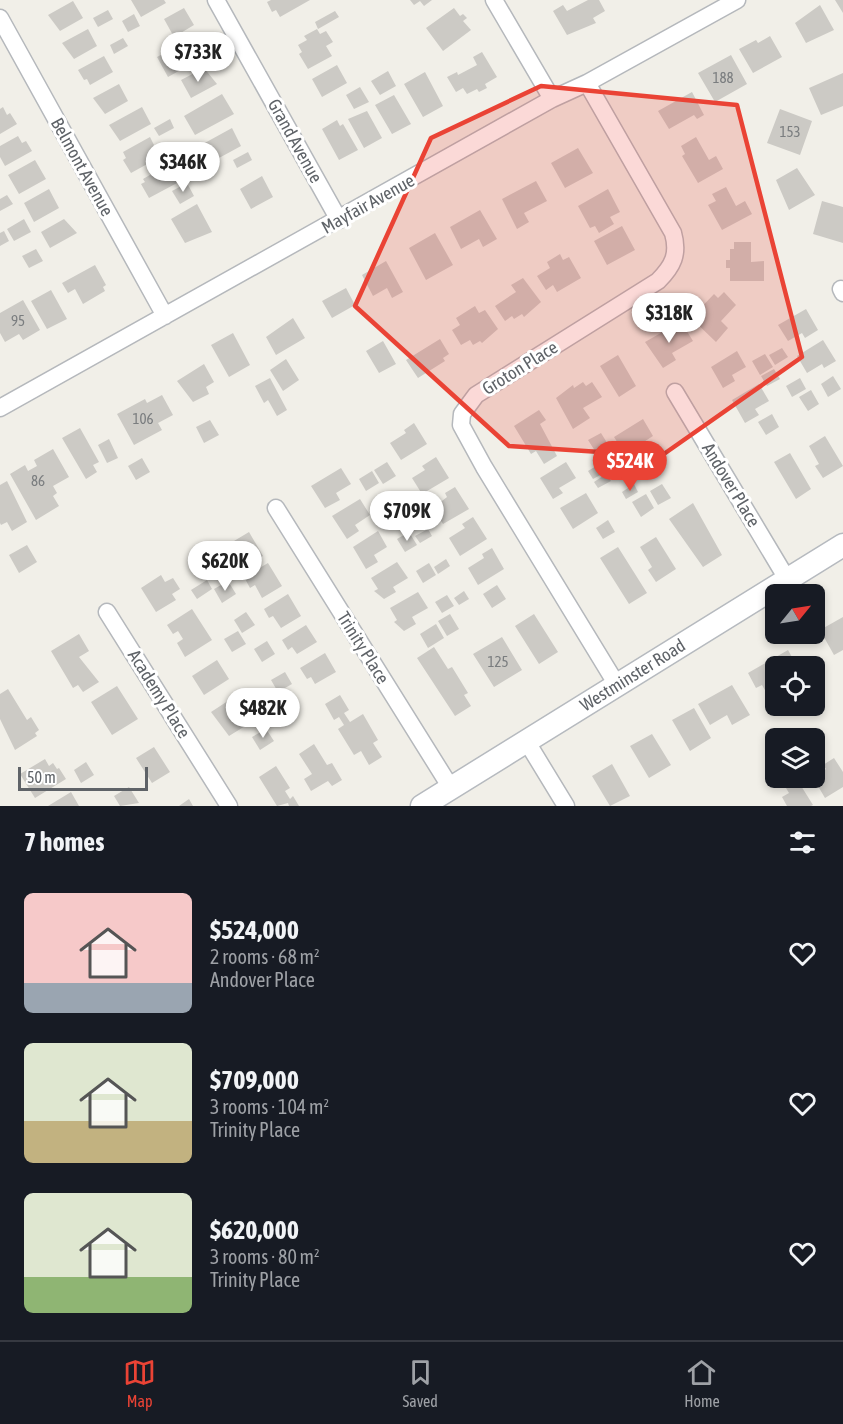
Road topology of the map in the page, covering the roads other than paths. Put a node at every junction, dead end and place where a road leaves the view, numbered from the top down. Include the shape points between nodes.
1 (216, 0) edge
2 (494, 0) edge
3 (731, 2) edge
4 (0, 18) edge
5 (587, 83) junction
6 (552, 99) junction
7 (339, 220) junction
8 (165, 316) junction
9 (675, 392) dead end
10 (0, 408) edge
11 (276, 508) dead end
12 (843, 544) edge
13 (788, 579) junction
14 (107, 612) dead end
15 (617, 685) junction
16 (527, 742) junction
17 (451, 788) junction
18 (229, 806) edge
19 (422, 806) edge
20 (566, 806) edge

1 - 7 street, Grand Avenue
2 - 6 street
3 - 5 street, Mayfair Avenue
4 - 8 street, Belmont Avenue
5 - 6 street, Mayfair Avenue
5 - 15 street, Groton Place via 673,234 674,260 658,281 476,395 462,414 461,425
6 - 7 street, Mayfair Avenue
7 - 8 street, Mayfair Avenue
8 - 10 street, Mayfair Avenue
9 - 13 street, Andover Place
11 - 17 street, Trinity Place
12 - 13 main road, Westminster Road
13 - 15 main road, Westminster Road
14 - 18 street, Academy Place
15 - 16 main road, Westminster Road
16 - 17 main road, Westminster Road
16 - 20 street
17 - 19 main road, Westminster Road

